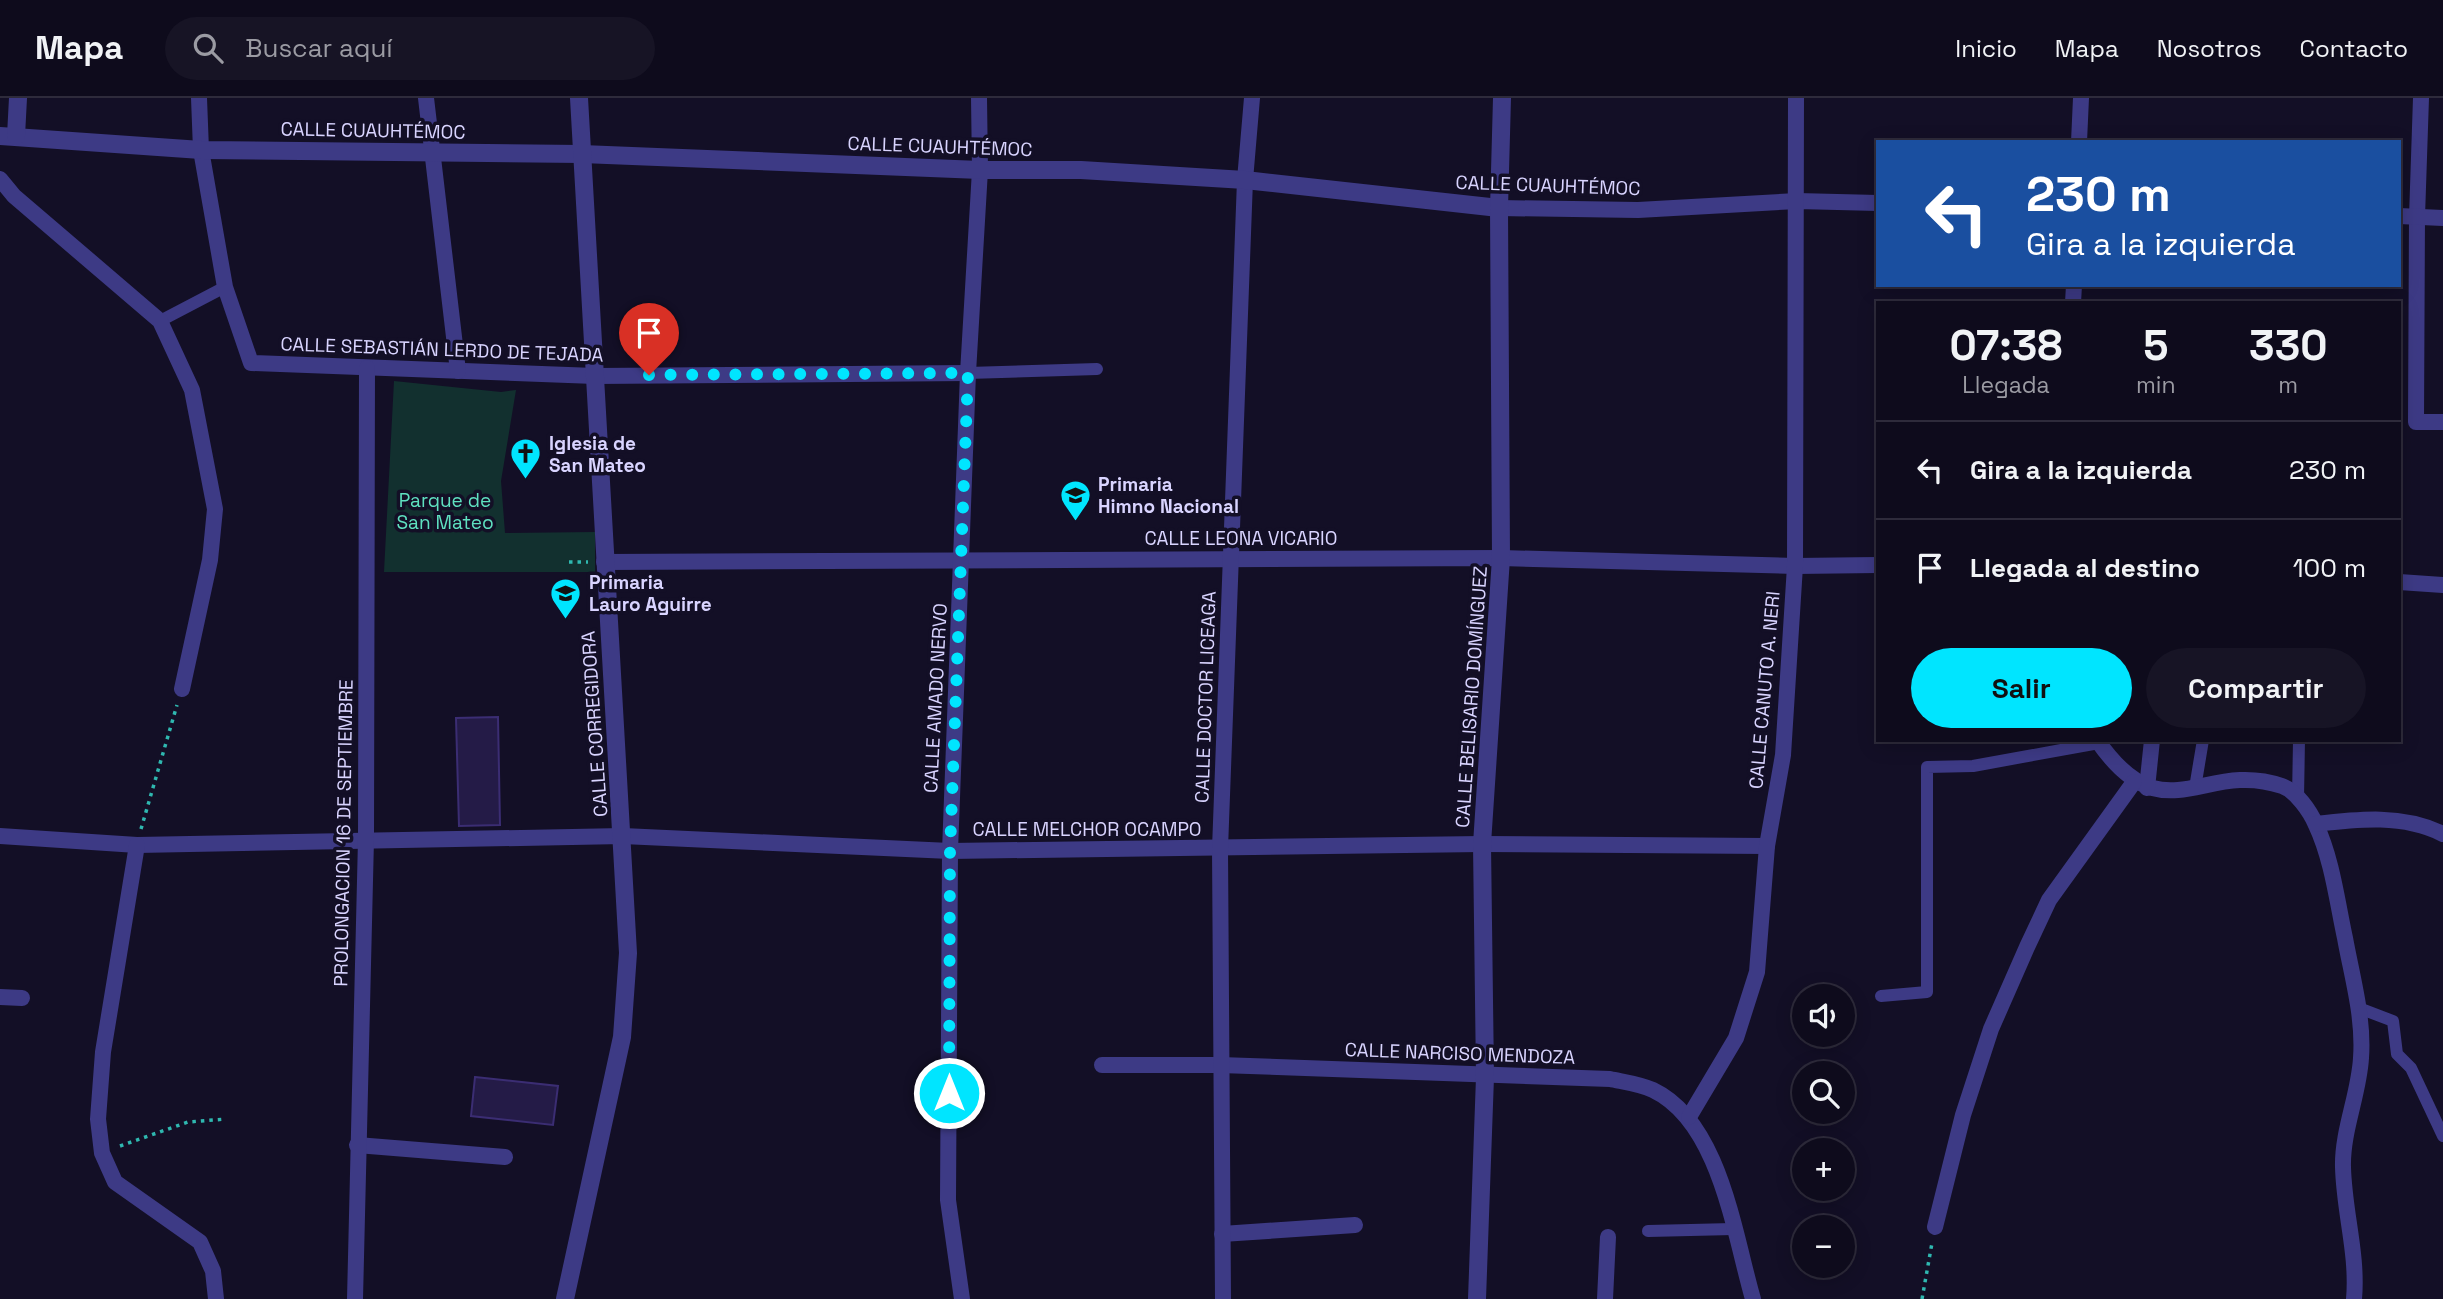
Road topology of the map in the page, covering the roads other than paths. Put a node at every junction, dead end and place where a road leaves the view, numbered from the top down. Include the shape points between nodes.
1 (18, 98) edge
2 (198, 98) edge
3 (426, 98) edge
4 (579, 98) edge
5 (979, 98) edge
6 (1252, 98) edge
7 (1502, 98) edge
8 (1796, 98) edge
9 (2081, 98) edge
10 (2421, 98) edge
11 (8, 136) edge
12 (2079, 140) edge
13 (201, 150) junction
14 (433, 152) junction
15 (582, 154) junction
16 (980, 170) junction
17 (0, 179) edge
18 (1245, 180) junction
19 (1797, 201) junction
20 (1876, 203) edge
21 (1499, 208) junction
22 (2401, 216) edge
23 (2417, 217) junction
24 (2443, 218) edge
25 (225, 287) junction
26 (160, 321) junction
27 (367, 368) junction
28 (1097, 369) dead end
29 (458, 371) junction
30 (968, 373) junction
31 (595, 376) junction
32 (2443, 422) edge
33 (1501, 558) junction
34 (963, 559) junction
35 (1231, 559) junction
36 (604, 562) junction
37 (1876, 565) edge
38 (1795, 566) junction
39 (2401, 582) edge
40 (2443, 585) edge
41 (182, 690) road end
42 (2098, 742) edge
43 (2151, 742) edge
44 (2203, 742) edge
45 (2299, 742) edge
46 (2140, 785) junction
47 (2195, 788) junction
48 (2298, 798) junction
49 (2316, 824) junction
50 (2443, 834) edge
51 (0, 836) edge
52 (623, 836) junction
53 (366, 839) junction
54 (1482, 844) junction
55 (137, 845) junction
56 (1767, 846) junction
57 (1220, 849) junction
58 (950, 851) junction
59 (1881, 996) dead end
60 (0, 997) edge
61 (22, 998) dead end
62 (2359, 1008) junction
63 (1102, 1065) dead end
64 (1220, 1065) junction
65 (1485, 1077) junction
66 (1689, 1117) junction
67 (2443, 1136) edge
68 (357, 1145) junction
69 (505, 1157) dead end
70 (1354, 1224) dead end
71 (1935, 1227) road end
72 (1733, 1229) junction
73 (1648, 1231) dead end
74 (1222, 1234) junction
75 (1608, 1237) dead end
76 (216, 1299) edge
77 (355, 1299) edge
78 (565, 1299) edge
79 (962, 1299) edge
80 (1223, 1299) edge
81 (1477, 1299) edge
82 (1605, 1299) edge
83 (1753, 1299) edge
84 (2354, 1299) edge

1 - 11 street
2 - 13 street
3 - 14 street
4 - 15 street, CALLE CORREGIDORA
5 - 16 street, CALLE AMADO NERVO
6 - 18 street, CALLE DOCTOR LICEAGA
7 - 21 street, CALLE BELISARIO DOMÍNGUEZ
8 - 19 street, CALLE CANUTO A. NERI
9 - 12 street
10 - 23 street
11 - 13 street, CALLE CUAUHTÉMOC
13 - 14 street, CALLE CUAUHTÉMOC
13 - 25 street
14 - 15 street, CALLE CUAUHTÉMOC
14 - 29 street
15 - 16 street, CALLE CUAUHTÉMOC
15 - 31 street, CALLE CORREGIDORA
16 - 18 street, CALLE CUAUHTÉMOC via 1081,170
16 - 30 street, CALLE AMADO NERVO
17 - 26 street
18 - 21 street, CALLE CUAUHTÉMOC
18 - 35 street, CALLE DOCTOR LICEAGA
19 - 20 street, CALLE CUAUHTÉMOC
19 - 21 street, CALLE CUAUHTÉMOC via 1638,210
19 - 38 street, CALLE CANUTO A. NERI
21 - 33 street, CALLE BELISARIO DOMÍNGUEZ
22 - 23 street
23 - 24 street
23 - 32 street via 2416,422
25 - 26 street
25 - 27 street, CALLE SEBASTIÁN LERDO DE TEJADA via 251,363
26 - 41 street via 192,390 215,509 210,560
27 - 29 street, CALLE SEBASTIÁN LERDO DE TEJADA
27 - 53 street, PROLONGACION 16 DE SEPTIEMBRE
28 - 30 street
29 - 31 street, CALLE SEBASTIÁN LERDO DE TEJADA
30 - 31 street, CALLE SEBASTIÁN LERDO DE TEJADA
30 - 34 street, CALLE AMADO NERVO
31 - 36 street, CALLE CORREGIDORA
33 - 35 street, CALLE LEONA VICARIO
33 - 38 street, CALLE LEONA VICARIO
33 - 54 street, CALLE BELISARIO DOMÍNGUEZ
34 - 35 street, CALLE LEONA VICARIO
34 - 36 street, CALLE LEONA VICARIO
34 - 58 street, CALLE AMADO NERVO
35 - 57 street, CALLE DOCTOR LICEAGA
36 - 52 street, CALLE CORREGIDORA
37 - 38 street, CALLE LEONA VICARIO
38 - 56 street, CALLE CANUTO A. NERI via 1783,755
39 - 40 street
42 - 46 street via 2115,766
42 - 59 street via 1973,766 1927,767 1927,992
43 - 46 street
44 - 47 street
45 - 48 street
46 - 47 street via 2166,790
46 - 71 street via 2049,900 2027,947 1987,1042 1963,1115
47 - 48 street via 2256,781 2284,786
48 - 49 street
49 - 50 street via 2373,818 2430,827
49 - 62 street via 2334,883
51 - 55 street, CALLE MELCHOR OCAMPO
52 - 53 street, CALLE MELCHOR OCAMPO
52 - 58 street, CALLE MELCHOR OCAMPO
52 - 78 street, CALLE CORREGIDORA via 628,953 622,1037
53 - 55 street, CALLE MELCHOR OCAMPO
53 - 68 street, PROLONGACION 16 DE SEPTIEMBRE
54 - 56 street, CALLE MELCHOR OCAMPO
54 - 57 street, CALLE MELCHOR OCAMPO
54 - 65 street, CALLE BELISARIO DOMÍNGUEZ
55 - 76 street via 103,1052 97,1119 102,1153 115,1182 200,1242 213,1271
56 - 66 street, CALLE CANUTO A. NERI via 1757,972 1736,1038
57 - 58 street, CALLE MELCHOR OCAMPO
57 - 64 street, CALLE DOCTOR LICEAGA
58 - 79 street, CALLE AMADO NERVO via 948,1200
60 - 61 street
62 - 67 street via 2393,1021 2397,1054 2411,1068
62 - 84 street via 2361,1060 2343,1166 2354,1245
63 - 64 street, CALLE NARCISO MENDOZA
64 - 65 street, CALLE NARCISO MENDOZA
64 - 74 street, CALLE DOCTOR LICEAGA
65 - 66 street, CALLE NARCISO MENDOZA via 1611,1079 1653,1090
65 - 81 street, CALLE BELISARIO DOMÍNGUEZ
66 - 72 street via 1713,1159
68 - 69 street
68 - 77 street, PROLONGACION 16 DE SEPTIEMBRE
70 - 74 street
72 - 73 street
72 - 83 street
74 - 80 street, CALLE DOCTOR LICEAGA
75 - 82 street

